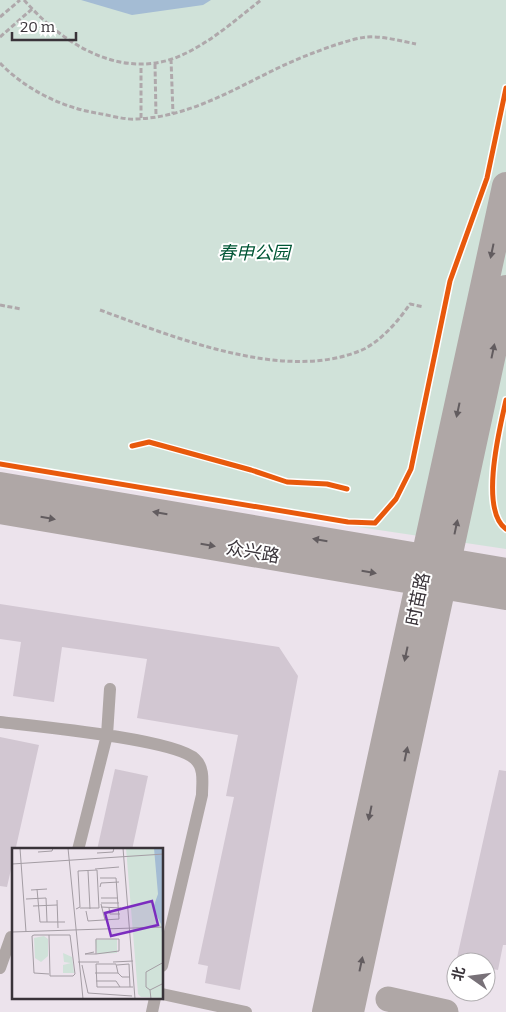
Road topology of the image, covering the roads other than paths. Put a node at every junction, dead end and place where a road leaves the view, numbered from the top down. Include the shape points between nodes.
1 (506, 186) edge
2 (506, 289) edge
3 (0, 486) edge
4 (0, 510) edge
5 (506, 572) edge
6 (438, 576) junction
7 (506, 596) edge
8 (110, 688) dead end
9 (0, 722) edge
10 (107, 735) junction
11 (79, 848) edge
12 (8, 936) edge
13 (164, 957) edge
14 (0, 968) edge
15 (164, 994) edge
16 (388, 999) dead end
17 (246, 1012) edge
18 (326, 1012) edge
19 (350, 1012) edge
20 (446, 1012) edge

1 -> 6 street, 时苗路
6 -> 2 street, 时苗路
6 -> 3 street, 众兴路
4 -> 6 street, 众兴路
5 - 6 street, 众兴路
6 - 7 street, 众兴路
6 -> 18 street, 时苗路
19 -> 6 street, 时苗路
8 - 10 lane
9 - 10 lane
10 - 11 lane
10 - 13 lane via 177,749 195,759 202,772 202,795
12 - 14 lane
15 - 17 lane
16 - 20 street

